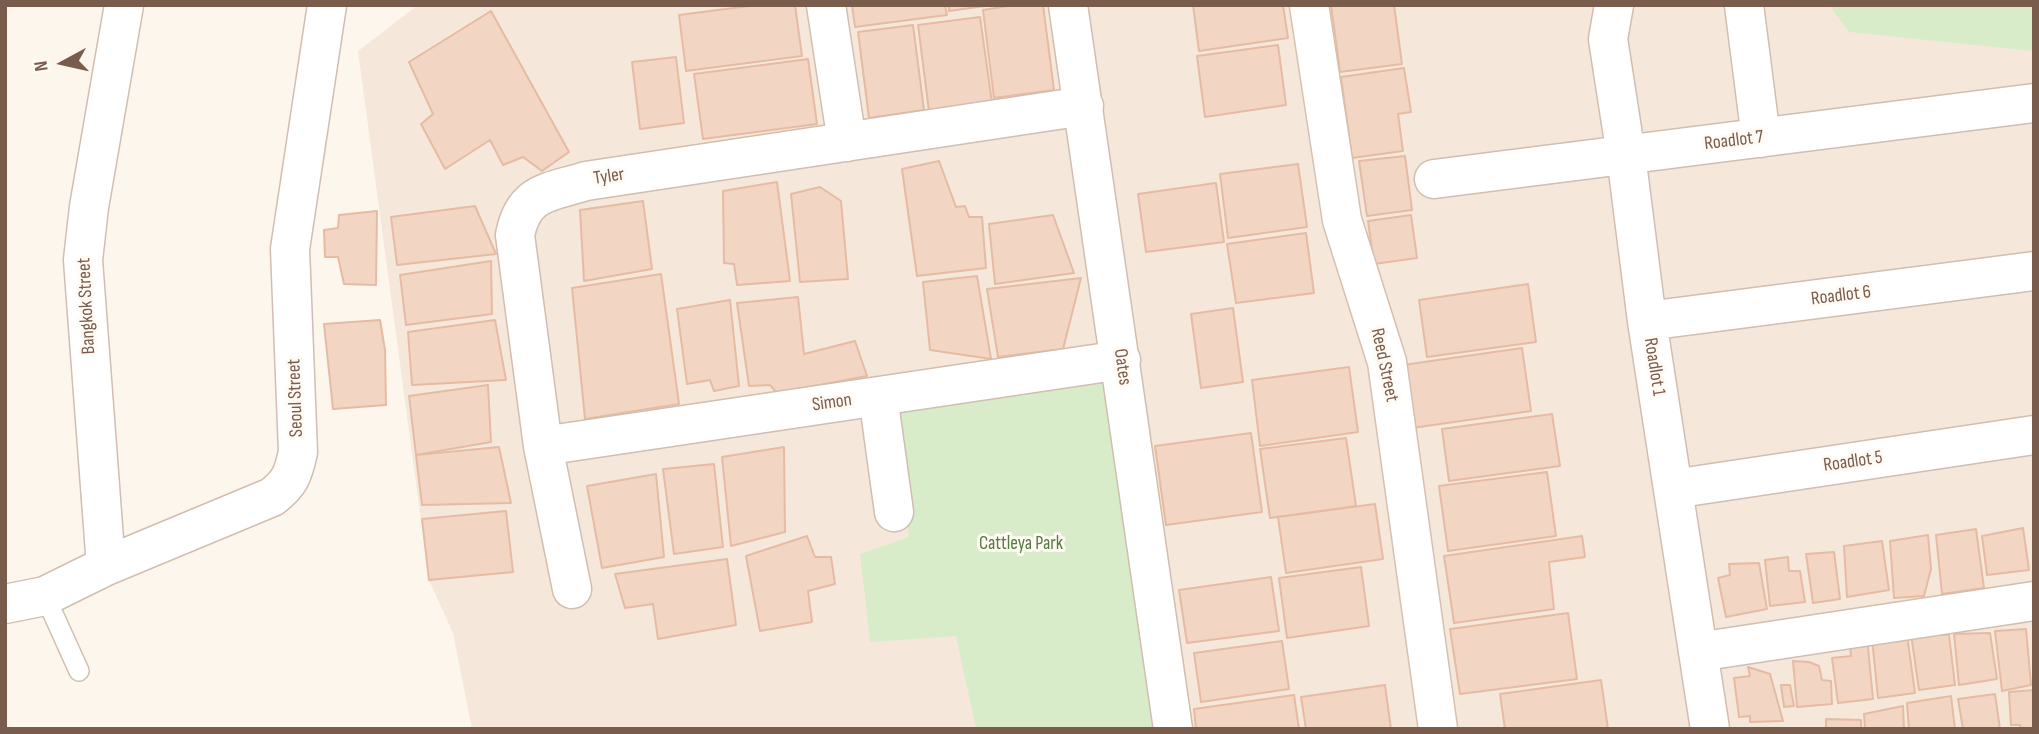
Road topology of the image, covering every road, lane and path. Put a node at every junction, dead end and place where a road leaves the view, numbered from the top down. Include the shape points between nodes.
1 (124, 5) edge
2 (327, 5) edge
3 (826, 5) edge
4 (1068, 5) edge
5 (1308, 5) edge
6 (1614, 5) edge
7 (1744, 5) edge
8 (2034, 103) edge
9 (1084, 106) junction
10 (1760, 138) junction
11 (847, 142) junction
12 (1626, 155) junction
13 (1434, 179) dead end
14 (2034, 271) edge
15 (1647, 321) junction
16 (1122, 360) junction
17 (878, 396) junction
18 (2034, 435) edge
19 (543, 446) junction
20 (1673, 489) junction
21 (894, 512) dead end
22 (106, 566) junction
23 (572, 589) dead end
24 (45, 596) junction
25 (2034, 601) edge
26 (5, 604) edge
27 (1698, 652) junction
28 (79, 671) dead end
29 (1173, 729) edge
30 (1438, 729) edge
31 (1710, 729) edge

1 - 22 street, Bangkok Street via 83,260
2 - 22 street, Seoul Street via 290,249 298,452 294,471 287,485 272,497
3 - 11 street
4 - 9 street, Oates
5 - 30 street, Reed Street via 1342,220 1387,362
6 - 12 street, Roadlot 1 via 1608,39
7 - 10 street
8 - 10 street, Roadlot 7
9 - 11 street, Tyler
9 - 16 street, Oates
10 - 12 street, Roadlot 7
11 - 19 street, Tyler via 586,181 526,205 515,235
12 - 13 street, Roadlot 7
12 - 15 street, Roadlot 1
14 - 15 street, Roadlot 6
15 - 20 street, Roadlot 1
16 - 17 street, Simon
16 - 29 street, Oates
17 - 19 street, Simon
17 - 21 street
18 - 20 street, Roadlot 5
19 - 23 street, Tyler
20 - 27 street, Roadlot 1
22 - 24 street, Seoul Street
24 - 26 street, Seoul Street
24 - 28 lane
25 - 27 street
27 - 31 street, Roadlot 1

